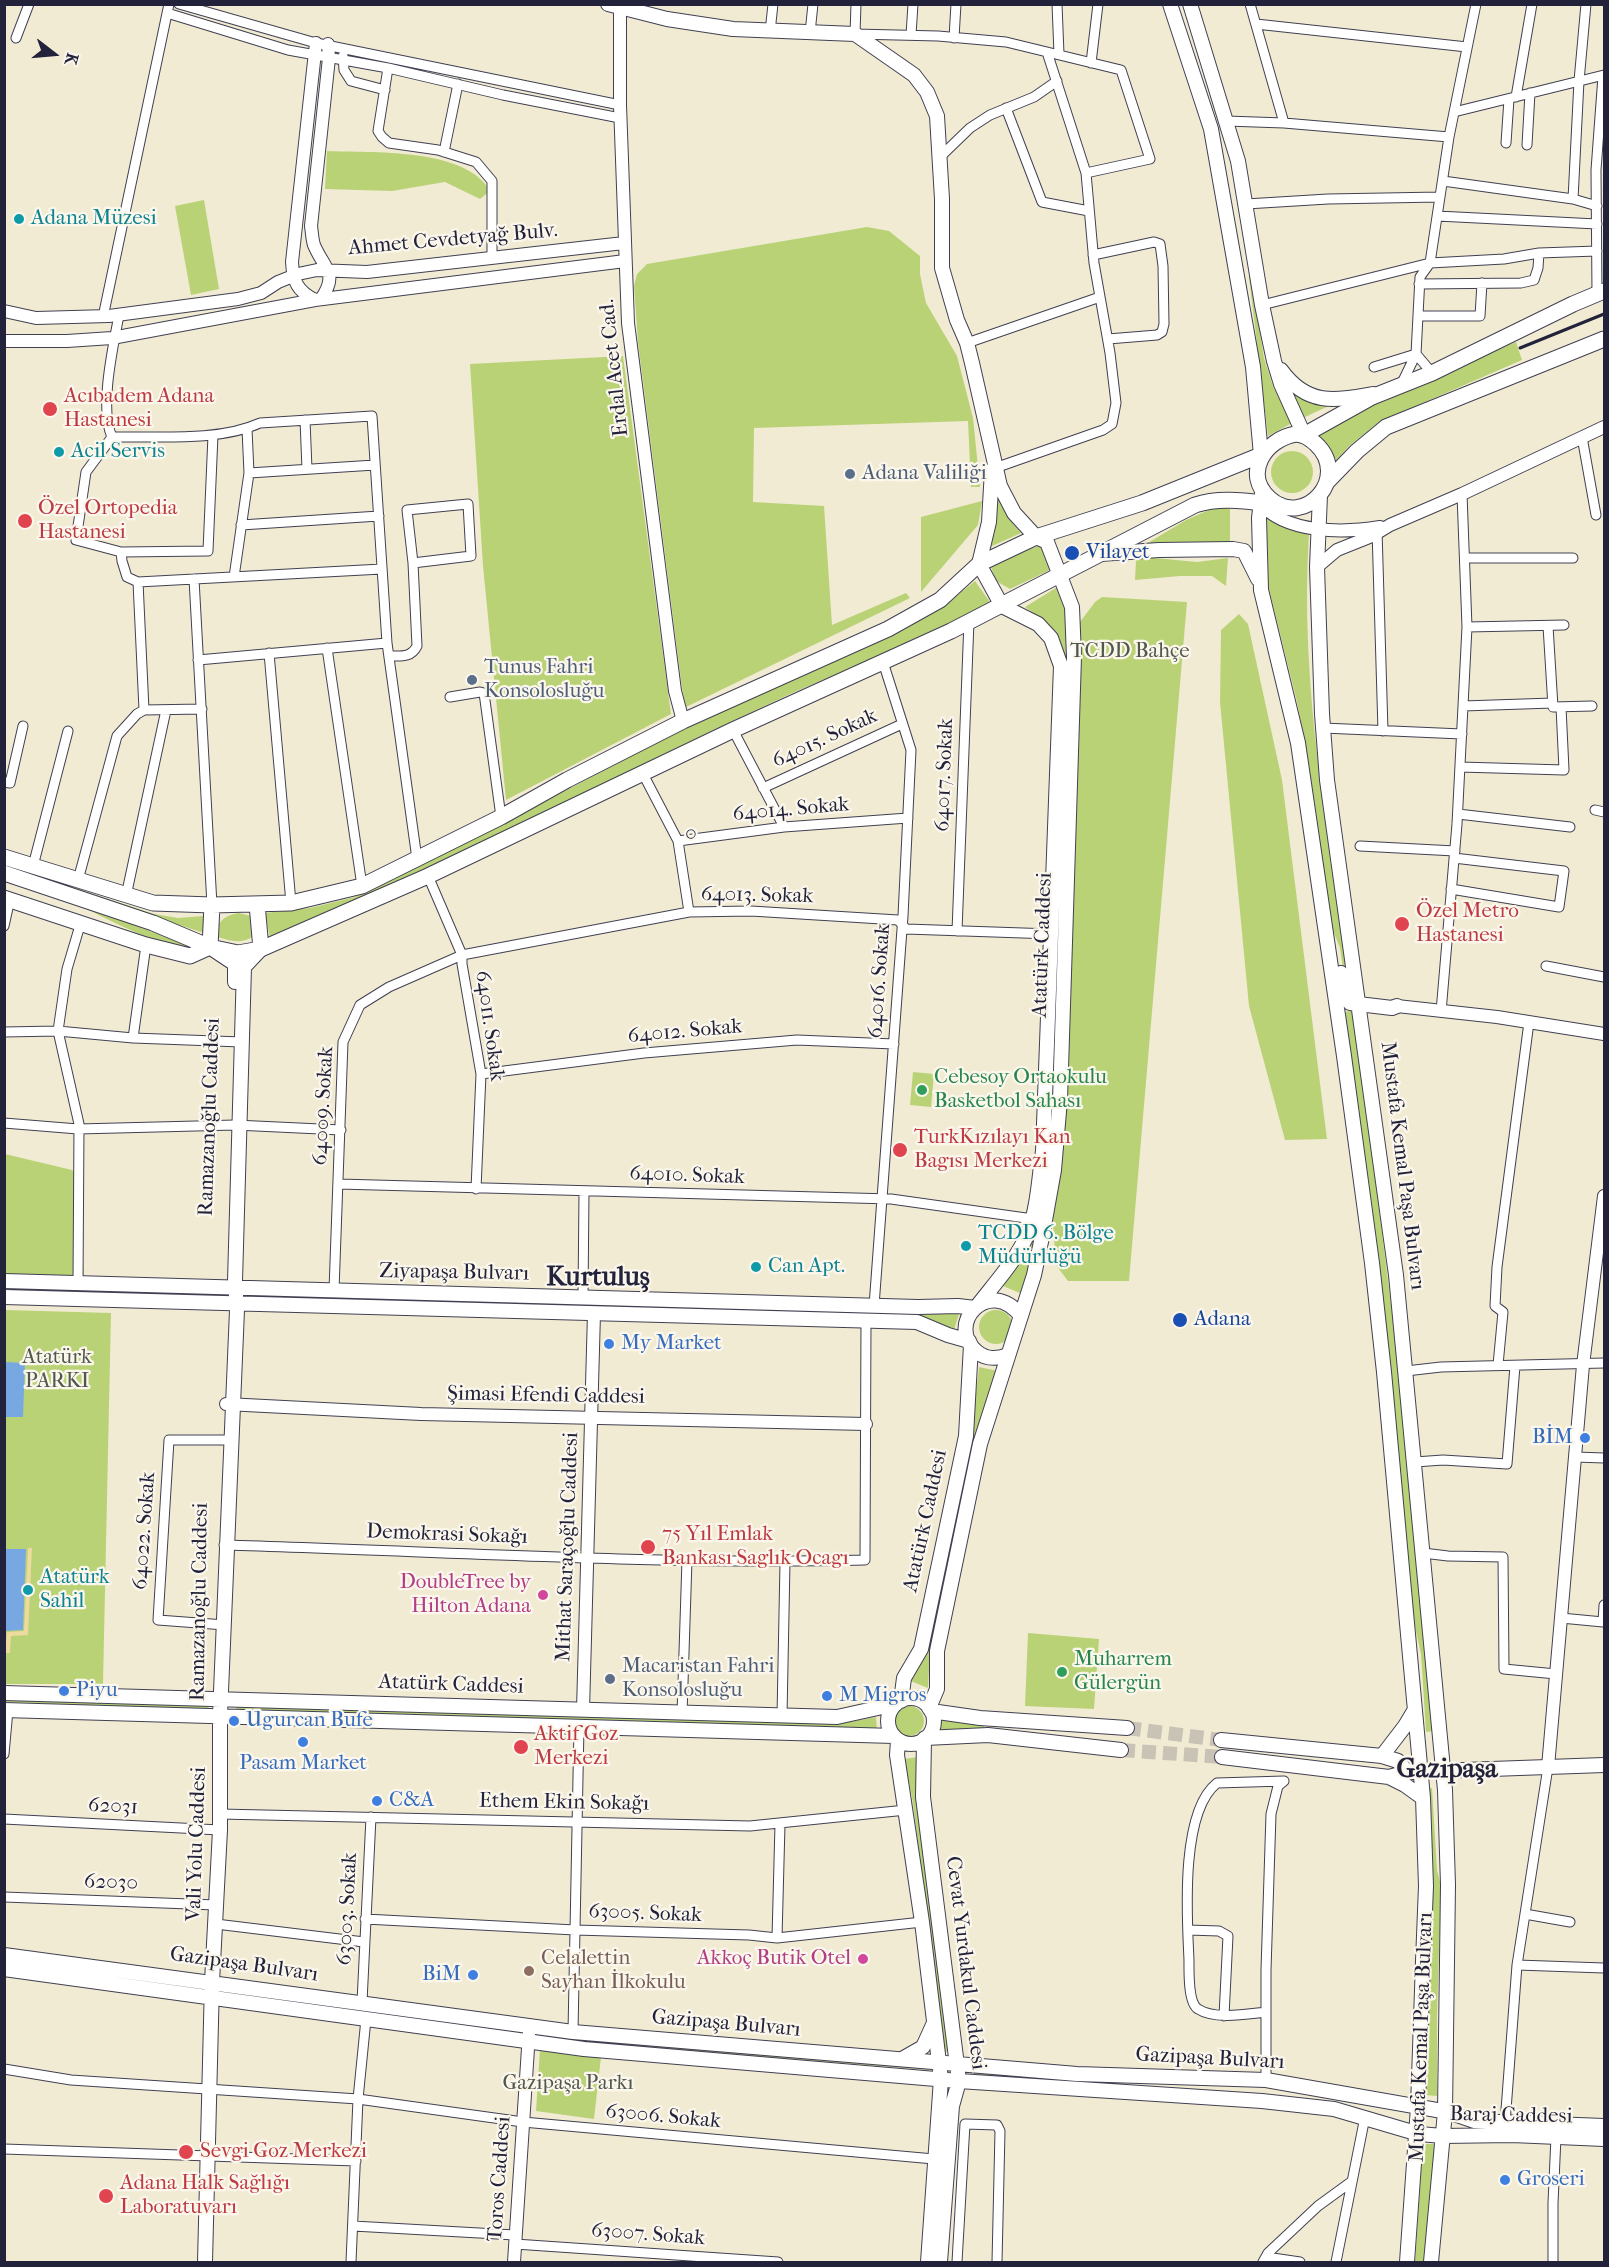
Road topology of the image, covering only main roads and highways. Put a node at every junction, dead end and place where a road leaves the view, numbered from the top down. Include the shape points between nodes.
1 (1170, 4) edge
2 (1190, 4) edge
3 (614, 6) edge
4 (1601, 293) edge
5 (1605, 339) edge
6 (1274, 361) junction
7 (1381, 393) junction
8 (1304, 435) junction
9 (1262, 455) junction
10 (994, 465) junction
11 (1324, 488) junction
12 (1261, 496) junction
13 (1036, 537) junction
14 (1098, 554) junction
15 (979, 564) junction
16 (1059, 574) junction
17 (1261, 585) junction
18 (1002, 606) junction
19 (4, 857) edge
20 (4, 873) edge
21 (6, 896) edge
22 (257, 904) junction
23 (212, 905) junction
24 (1326, 930) junction
25 (146, 945) junction
26 (210, 947) junction
27 (261, 949) junction
28 (1357, 983) junction
29 (1356, 1001) junction
30 (1378, 1004) junction
31 (1397, 1006) road end
32 (1363, 1026) junction
33 (238, 1042) junction
34 (1342, 1044) junction
35 (4, 1281) edge
36 (232, 1295) junction
37 (4, 1297) edge
38 (977, 1306) junction
39 (1021, 1316) junction
40 (970, 1343) junction
41 (1008, 1355) junction
42 (4, 1694) edge
43 (219, 1699) junction
44 (898, 1702) junction
45 (930, 1709) junction
46 (6, 1710) edge
47 (1414, 1711) junction
48 (220, 1714) junction
49 (1126, 1728) tunnel mouth
50 (896, 1738) junction
51 (925, 1738) junction
52 (1221, 1740) tunnel mouth
53 (1121, 1750) tunnel mouth
54 (1382, 1756) junction
55 (1222, 1757) tunnel mouth
56 (1605, 1765) edge
57 (1443, 1770) junction
58 (1413, 1771) junction
59 (1389, 1777) junction
60 (1423, 1798) junction
61 (4, 1955) edge
62 (4, 1969) edge
63 (212, 1982) junction
64 (212, 1997) junction
65 (934, 2022) junction
66 (902, 2059) junction
67 (939, 2062) junction
68 (958, 2062) junction
69 (941, 2079) junction
70 (959, 2081) junction
71 (1418, 2107) junction
72 (1445, 2112) junction
73 (1605, 2126) edge
74 (1416, 2133) junction
75 (1443, 2136) junction
76 (1605, 2139) edge
77 (205, 2262) edge
78 (928, 2262) edge
79 (940, 2262) edge
80 (1407, 2262) edge
81 (1431, 2262) edge

1 - 9 main road via 1211,129 1253,367
2 - 6 main road via 1238,160
3 - 10 main road via 733,29 855,34 914,75 927,92 937,116 942,268 967,343
4 - 7 main road
5 - 11 main road via 1398,422 1372,437
6 - 7 main road via 1290,382 1307,394 1335,400
6 - 8 main road
7 - 8 main road
8 - 9 main road via 1282,438
8 - 11 main road via 1326,459 1329,470
9 - 12 main road via 1258,467
9 - 13 main road via 1142,502
10 - 13 main road, Atatürk Caddesi via 1014,513
10 - 15 main road
11 - 12 main road via 1303,506 1280,505
11 - 28 main road, Mustafa Kemal Paşa Bulvarı via 1317,567 1323,724 1327,780
12 - 14 main road via 1202,502
12 - 17 main road
13 - 15 main road
13 - 16 main road, Atatürk Caddesi via 1047,542
14 - 16 main road
14 - 17 main road via 1244,551
15 - 18 main road
15 - 22 main road via 940,600 899,623 683,721 362,886 291,903
16 - 18 main road
16 - 39 main road, Atatürk Caddesi via 1072,607 1074,657 1060,1100 1054,1170 1042,1237
17 - 24 main road, Mustafa Kemal Paşa Bulvarı via 1295,722
18 - 27 main road via 642,772 428,876
18 - 38 main road, Atatürk Caddesi via 1038,624 1051,638 1061,666 1052,934 1043,1151 1033,1218 1011,1263
19 - 23 main road via 153,903
20 - 26 main road via 153,922
21 - 25 main road
21 - 25 main road via 87,914
22 - 23 main road
22 - 27 main road
23 - 26 main road
24 - 29 main road via 1337,945 1344,990
24 - 34 main road, Mustafa Kemal Paşa Bulvarı
25 - 26 main road via 190,956
26 - 27 main road via 238,953
26 - 33 main road, Ramazanoğlu Caddesi via 235,964
27 - 33 main road, Ramazanoğlu Caddesi via 244,965
28 - 29 main road, Mustafa Kemal Paşa Bulvarı
28 - 30 main road
29 - 30 main road
29 - 32 main road, Mustafa Kemal Paşa Bulvarı
29 - 34 main road via 1344,1006 1346,1038
30 - 31 main road
30 - 32 main road
32 - 57 main road, Mustafa Kemal Paşa Bulvarı via 1396,1275
33 - 36 main road, Ramazanoğlu Caddesi
34 - 47 main road, Mustafa Kemal Paşa Bulvarı via 1382,1350
35 - 36 main road, Ziyapaşa Bulvarı via 141,1284
36 - 37 main road, Ziyapaşa Bulvarı
36 - 38 main road, Ziyapaşa Bulvarı via 334,1290
36 - 40 main road, Ziyapaşa Bulvarı via 335,1307 917,1322
36 - 43 main road, Ramazanoğlu Caddesi
38 - 39 main road via 987,1301 1007,1302
38 - 40 main road via 966,1327
39 - 41 main road
40 - 41 main road via 990,1358
40 - 44 main road, Atatürk Caddesi via 966,1436 921,1649 904,1678
41 - 45 main road, Atatürk Caddesi via 980,1444 937,1651 937,1689
42 - 43 main road, Atatürk Caddesi
43 - 44 main road, Atatürk Caddesi via 837,1717
43 - 48 main road, Ramazanoğlu Caddesi
44 - 45 main road via 918,1700
44 - 50 main road via 891,1709 888,1723
45 - 49 main road via 980,1718
45 - 51 main road via 932,1728
46 - 48 main road, Atatürk Caddesi
47 - 54 main road
47 - 58 main road, Mustafa Kemal Paşa Bulvarı
48 - 50 main road, Atatürk Caddesi
48 - 63 main road, Vali Yolu Caddesi via 220,1830
50 - 51 main road via 915,1743
50 - 65 main road, Cevat Yurdakul Caddesi
51 - 53 main road via 988,1735
51 - 68 main road, Cevat Yurdakul Caddesi via 923,1797
52 - 54 main road
54 - 58 main road
55 - 59 main road
56 - 57 main road
57 - 58 main road
57 - 72 main road, Mustafa Kemal Paşa Bulvarı via 1448,1885
58 - 59 main road
58 - 60 main road, Mustafa Kemal Paşa Bulvarı
59 - 60 main road
60 - 71 main road, Mustafa Kemal Paşa Bulvarı via 1426,1886
61 - 63 main road, Gazipaşa Bulvarı
62 - 64 main road, Gazipaşa Bulvarı
63 - 64 main road, Vali Yolu Caddesi
63 - 66 main road, Gazipaşa Bulvarı via 573,2032
64 - 69 main road, Gazipaşa Bulvarı via 584,2049
64 - 77 main road, Vali Yolu Caddesi
65 - 66 main road via 923,2047
65 - 67 main road, Cevat Yurdakul Caddesi
66 - 67 main road, Gazipaşa Bulvarı
67 - 68 main road, Gazipaşa Bulvarı
67 - 69 main road, Cevat Yurdakul Caddesi
68 - 70 main road, Cevat Yurdakul Caddesi
68 - 71 main road, Gazipaşa Bulvarı via 1077,2074 1266,2080
69 - 70 main road, Gazipaşa Bulvarı
69 - 78 main road, Cevat Yurdakul Caddesi
70 - 74 main road, Gazipaşa Bulvarı via 1197,2095 1334,2109
70 - 79 main road, Cevat Yurdakul Caddesi via 952,2106
71 - 72 main road, Gazipaşa Bulvarı
71 - 74 main road, Mustafa Kemal Paşa Bulvarı
72 - 73 main road, Baraj Caddesi via 1474,2121
72 - 75 main road, Mustafa Kemal Paşa Bulvarı
74 - 75 main road, Baraj Caddesi
74 - 80 main road, Mustafa Kemal Paşa Bulvarı
75 - 76 main road, Baraj Caddesi
75 - 81 main road, Mustafa Kemal Paşa Bulvarı

